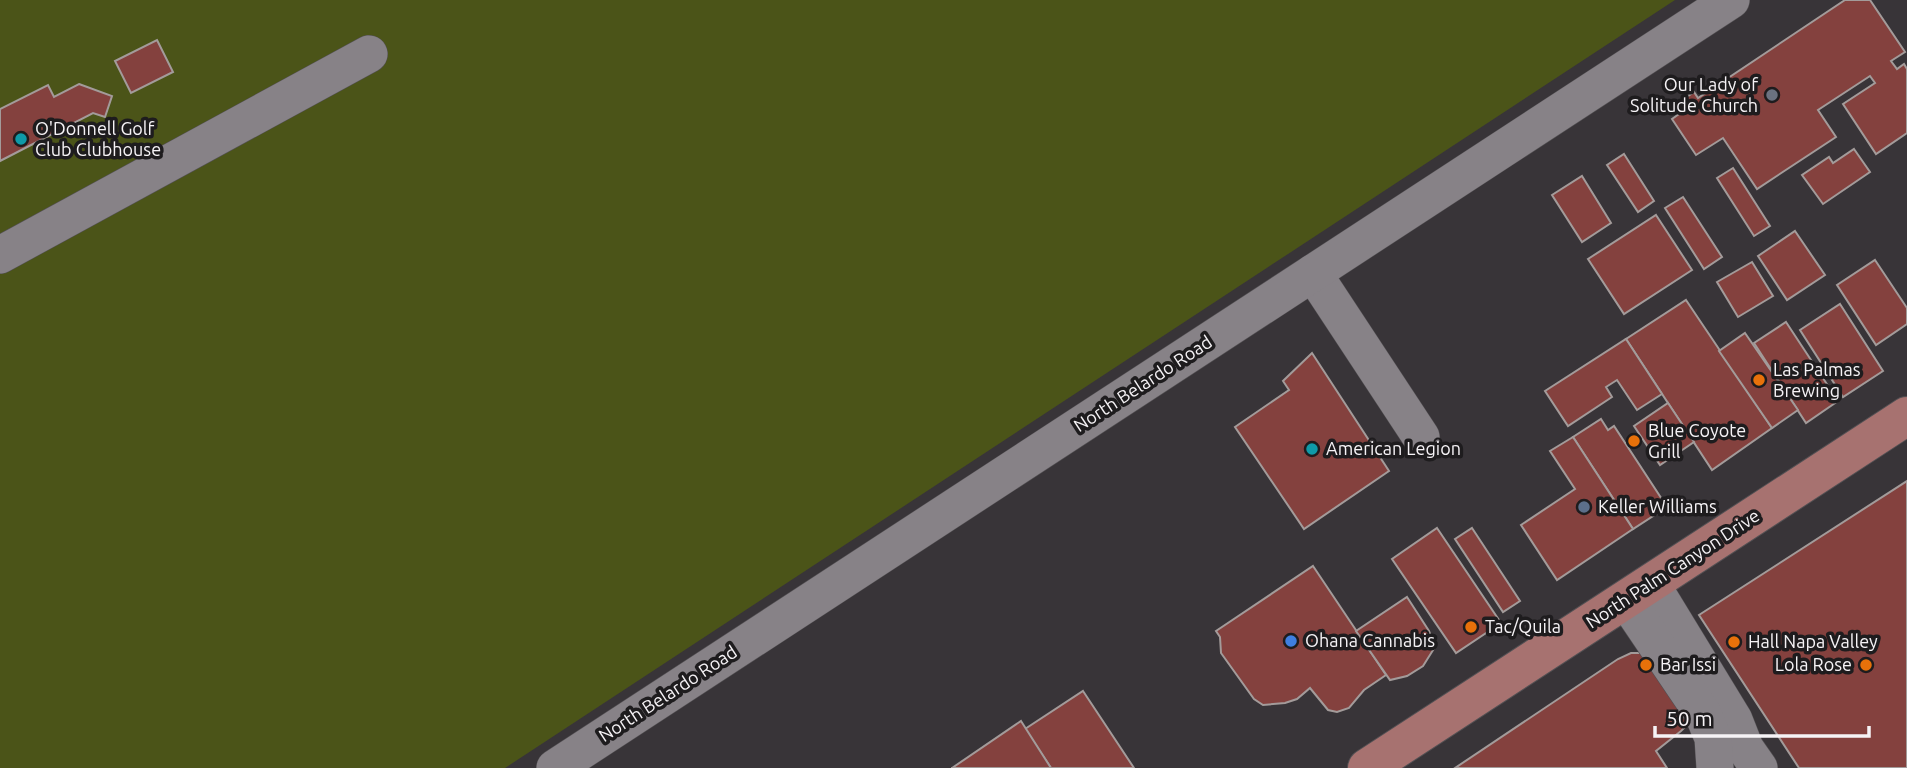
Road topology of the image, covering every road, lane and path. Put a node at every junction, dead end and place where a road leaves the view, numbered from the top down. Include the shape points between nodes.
1 (1731, 0) edge
2 (369, 54) dead end
3 (0, 255) edge
4 (1313, 273) junction
5 (1907, 415) edge
6 (1421, 437) dead end
7 (1638, 592) junction
8 (1733, 762) edge
9 (555, 768) edge
10 (1367, 768) edge

1 - 4 street, North Belardo Road
2 - 3 street
4 - 6 street
4 - 9 street, North Belardo Road
5 - 7 main road, North Palm Canyon Drive
7 - 8 street via 1734,720
7 - 10 main road, North Palm Canyon Drive

